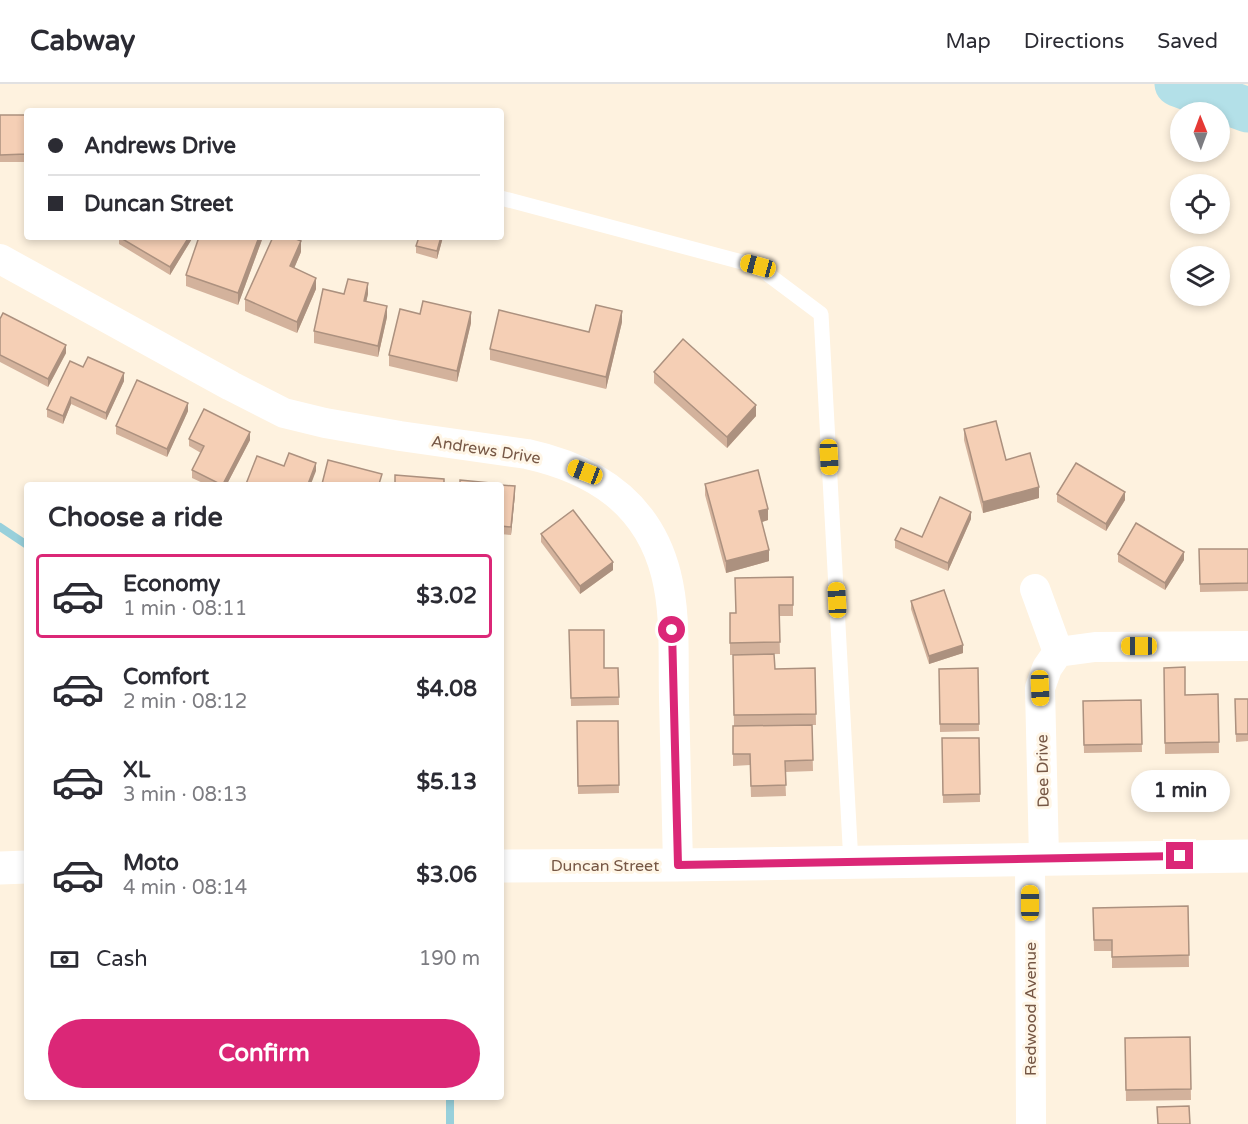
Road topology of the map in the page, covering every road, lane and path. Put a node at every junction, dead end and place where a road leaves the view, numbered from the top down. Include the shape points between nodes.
1 (504, 199) edge
2 (0, 258) edge
3 (1035, 589) dead end
4 (1248, 646) edge
5 (1058, 652) junction
6 (1248, 855) edge
7 (1037, 858) junction
8 (851, 862) junction
9 (678, 865) junction
10 (504, 866) edge
11 (24, 867) edge
12 (0, 868) edge
13 (1031, 1124) edge

1 - 8 lane via 758,266 821,314
2 - 9 street, Andrews Drive via 284,412 325,423 552,459 585,472 614,491 640,518 656,545 668,581
3 - 5 street
4 - 5 street via 1095,647
5 - 7 street, Dee Drive via 1040,688
6 - 7 street, Duncan Street
7 - 8 street, Duncan Street
7 - 13 street, Redwood Avenue
8 - 9 street, Duncan Street
9 - 10 street, Duncan Street
11 - 12 street

